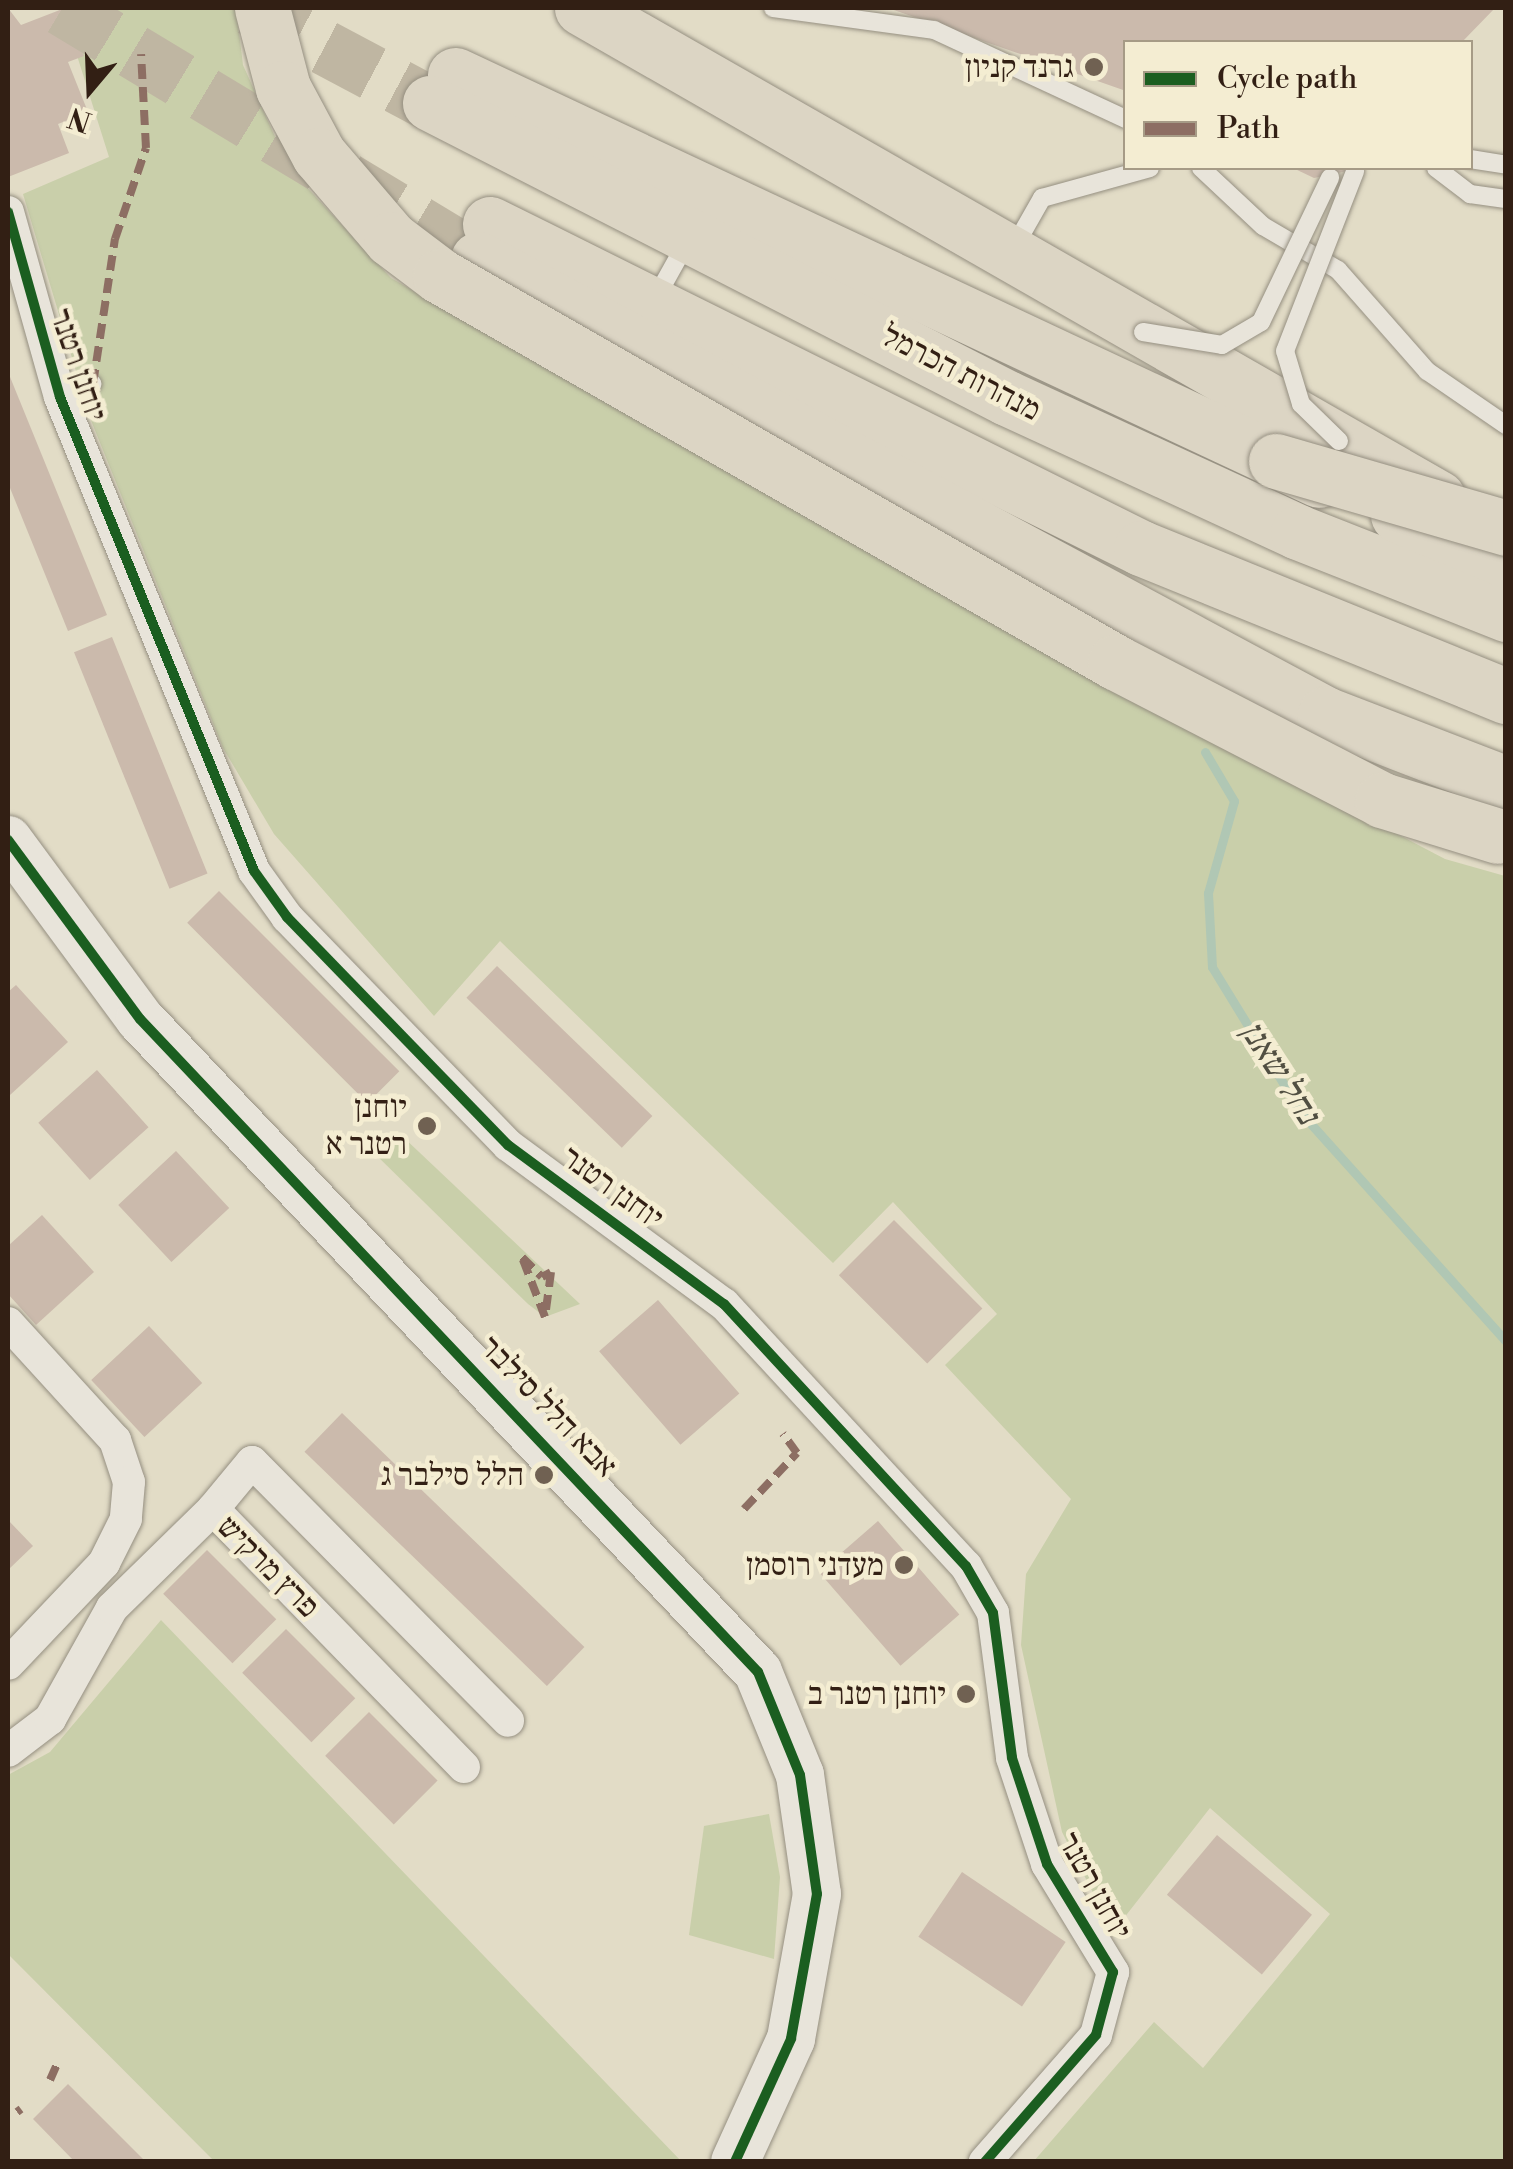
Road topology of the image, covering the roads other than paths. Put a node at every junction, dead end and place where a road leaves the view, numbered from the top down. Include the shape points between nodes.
1 (262, 8) edge
2 (582, 8) edge
3 (773, 8) edge
4 (439, 87) tunnel mouth
5 (1123, 118) edge
6 (1473, 160) edge
7 (1506, 165) edge
8 (1143, 170) edge
9 (1203, 170) edge
10 (1439, 170) edge
11 (1355, 171) dead end
12 (1330, 178) dead end
13 (1506, 199) edge
14 (8, 212) edge
15 (702, 217) junction
16 (1012, 254) junction
17 (652, 305) junction
18 (1143, 332) junction
19 (92, 384) dead end
20 (60, 397) junction
21 (1506, 424) edge
22 (1339, 441) junction
23 (1276, 461) junction
24 (1506, 528) edge
25 (1506, 537) edge
26 (1506, 560) edge
27 (1481, 606) edge
28 (1489, 690) edge
29 (1503, 819) edge
30 (8, 840) edge
31 (8, 1322) edge
32 (213, 1509) junction
33 (8, 1664) edge
34 (508, 1721) dead end
35 (8, 1751) edge
36 (464, 1768) dead end
37 (764, 2103) junction
38 (720, 2162) edge
39 (735, 2162) edge
40 (985, 2162) edge

1 - 29 highway, bridge via 283,88 319,154 391,239 440,276 1164,688 1382,800
2 - 16 highway
3 - 5 lane via 934,30
4 - 15 highway
6 - 7 lane
8 - 16 lane via 1042,198
9 - 21 lane via 1263,226 1338,270 1428,371
10 - 13 lane via 1470,194
11 - 22 lane, bridge via 1285,350 1301,404
12 - 18 lane, bridge via 1261,322 1222,345
14 - 20 street, יוחנן רטנר
15 - 17 lane
15 - 23 highway
15 - 27 highway, מנהרות הכרמל via 1007,398
16 - 18 highway
17 - 28 highway via 972,468
17 - 29 highway via 484,242
18 - 22 highway, bridge
19 - 20 lane
20 - 40 street, יוחנן רטנר via 230,828 286,917 508,1144 724,1304 966,1566 993,1613 1012,1758 1047,1864 1113,1972 1096,2035
22 - 25 highway, bridge
23 - 24 highway, bridge
23 - 26 highway, bridge
30 - 37 street, אבא הלל סילבר via 140,1019 758,1672 786,1732 818,1894
31 - 33 street via 115,1440 129,1482 126,1520 104,1563
32 - 34 street via 252,1462
32 - 35 street, פרץ מרקיש via 112,1608 50,1719
32 - 36 street, פרץ מרקיש
37 - 38 street, אבא הלל סילבר
37 - 39 street, אבא הלל סילבר

